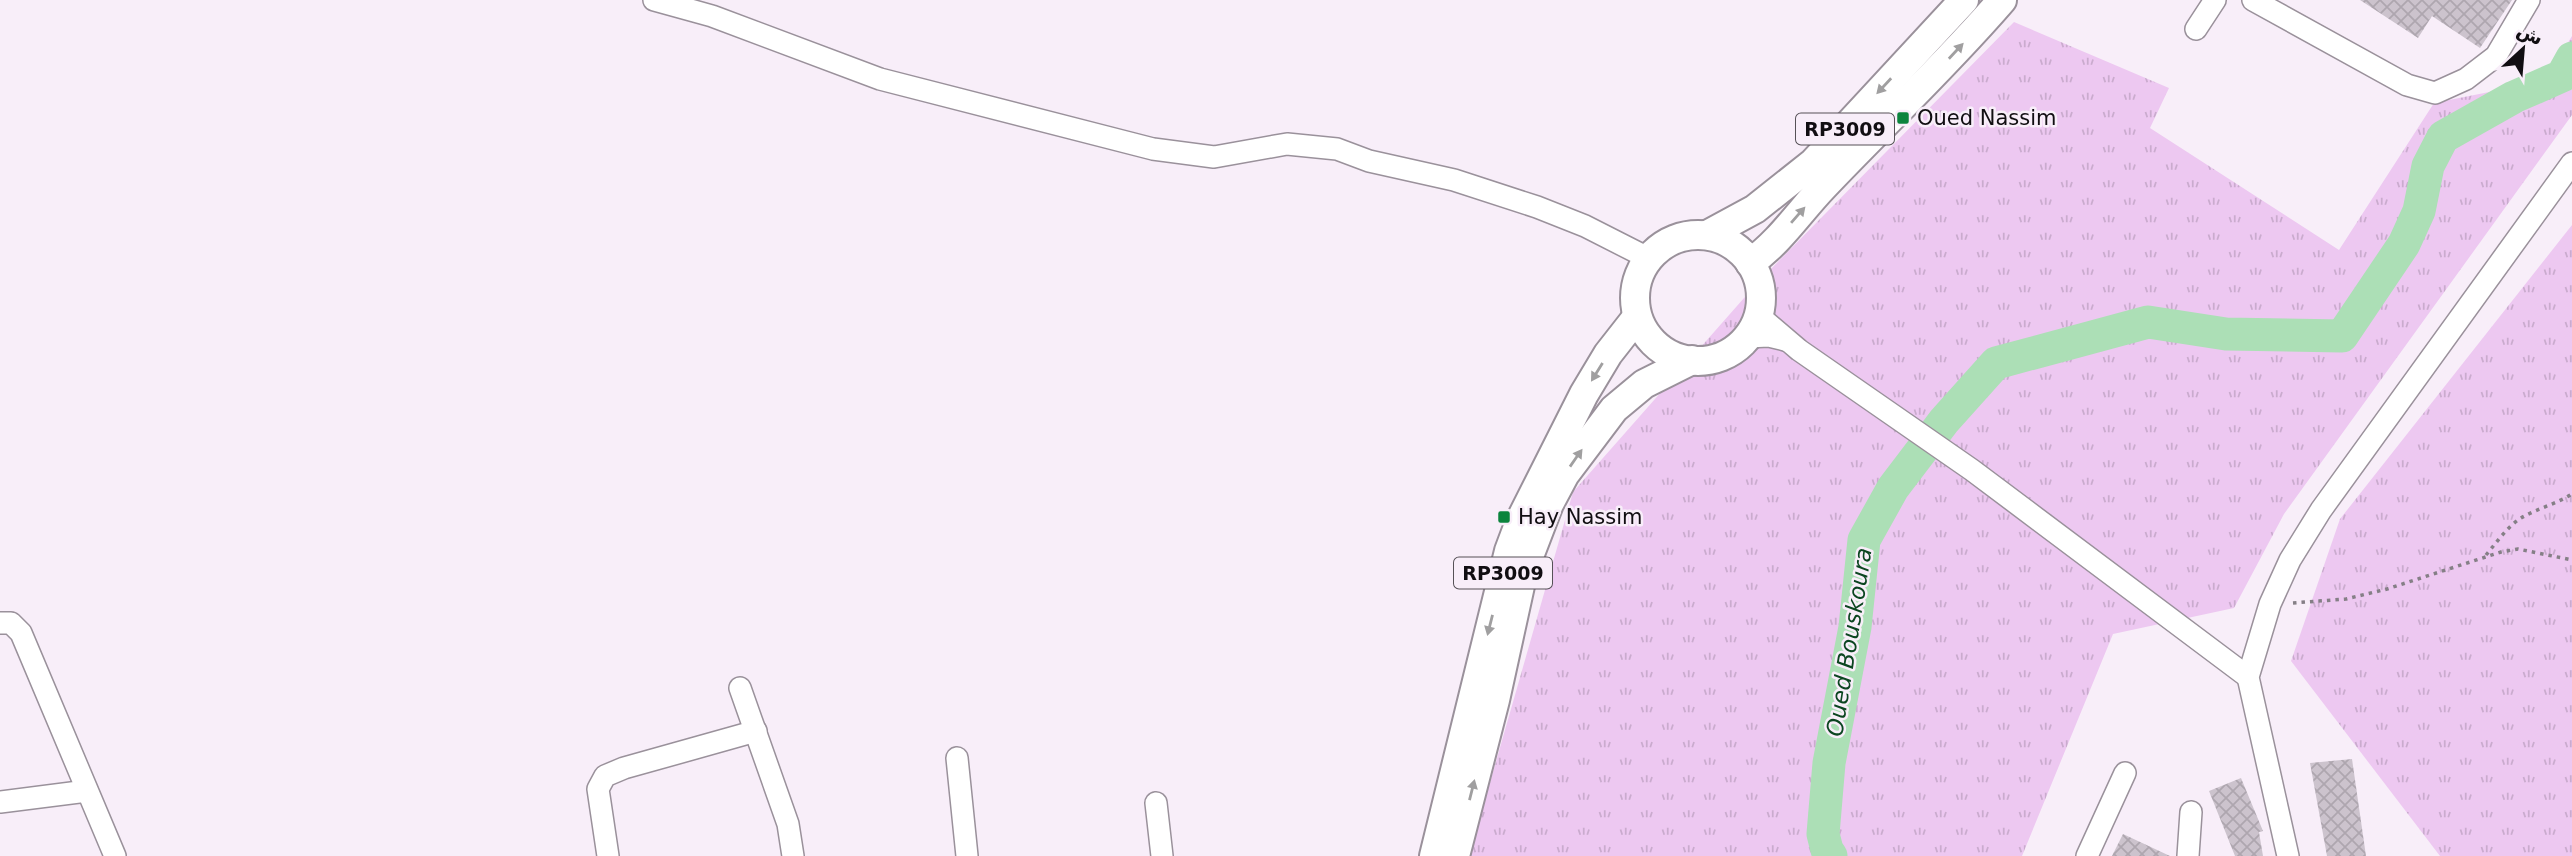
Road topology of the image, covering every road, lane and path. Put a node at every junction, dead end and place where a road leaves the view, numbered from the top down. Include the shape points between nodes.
1 (654, 0) edge
2 (1964, 0) edge
3 (2002, 0) edge
4 (2215, 0) edge
5 (2253, 0) edge
6 (2529, 0) edge
7 (714, 8) edge
8 (2196, 29) dead end
9 (2572, 163) edge
10 (1707, 235) junction
11 (1648, 258) junction
12 (1750, 263) junction
13 (1637, 317) junction
14 (1753, 326) junction
15 (1692, 360) junction
16 (2572, 494) edge
17 (2485, 556) junction
18 (2572, 560) edge
19 (2270, 604) junction
20 (0, 623) edge
21 (2248, 677) junction
22 (740, 688) dead end
23 (756, 731) junction
24 (957, 758) dead end
25 (2125, 773) dead end
26 (87, 791) junction
27 (0, 803) edge
28 (1156, 803) dead end
29 (2191, 812) dead end
30 (114, 856) edge
31 (608, 856) edge
32 (793, 856) edge
33 (967, 856) edge
34 (1162, 856) edge
35 (1434, 856) edge
36 (1455, 856) edge
37 (2087, 856) edge
38 (2189, 856) edge
39 (2288, 856) edge

1 - 7 street
2 -> 10 main road, RP3009 via 1813,163 1755,209
12 -> 3 main road, RP3009 via 1770,248
4 - 8 street
5 - 6 street via 2407,85 2435,93 2466,79 2496,56
7 - 11 street via 880,79 1153,149 1213,157 1287,144 1337,149 1369,162 1454,180 1517,200 1585,226
9 - 19 street via 2321,510
10 - 11 main road, RP3009 via 1668,242
10 - 12 main road via 1731,244
11 - 13 main road via 1635,286
12 - 14 main road via 1761,298
13 - 15 main road via 1658,347
13 -> 35 main road, RP3009 via 1584,394 1521,519
14 - 15 main road, RP3009 via 1736,348 1723,356
14 - 21 street via 1785,340 1972,470
36 -> 15 main road, RP3009 via 1523,572 1549,504 1614,409 1644,384
16 - 17 path via 2522,517
17 - 18 path via 2518,549
17 - 19 path via 2346,599
19 - 21 street
20 - 26 street via 21,633
21 - 39 street
22 - 23 street
23 - 31 street via 605,776 598,789
23 - 32 street via 788,824
24 - 33 street
25 - 37 street
26 - 27 street
26 - 30 street
28 - 34 street
29 - 38 street

